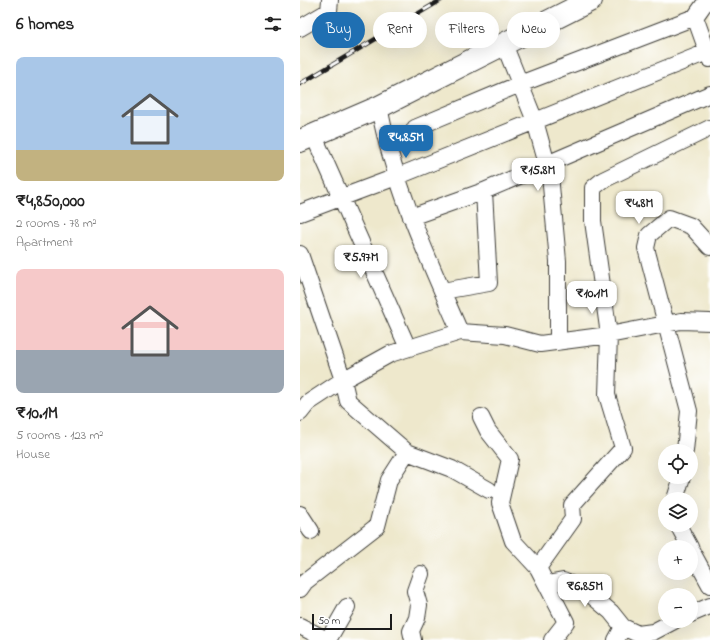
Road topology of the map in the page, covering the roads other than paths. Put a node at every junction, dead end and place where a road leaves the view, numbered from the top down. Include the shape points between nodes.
1 (330, 0) edge
2 (591, 0) edge
3 (707, 0) edge
4 (695, 17) junction
5 (300, 28) edge
6 (504, 44) junction
7 (708, 56) edge
8 (520, 84) junction
9 (710, 94) edge
10 (379, 107) junction
11 (535, 121) junction
12 (415, 128) dead end
13 (710, 128) edge
14 (306, 138) edge
15 (547, 164) junction
16 (396, 178) junction
17 (484, 191) junction
18 (340, 198) junction
19 (300, 213) edge
20 (411, 218) junction
21 (710, 247) edge
22 (300, 254) edge
23 (442, 292) junction
24 (710, 322) edge
25 (666, 324) junction
26 (460, 332) junction
27 (609, 335) junction
28 (558, 342) junction
29 (408, 348) junction
30 (343, 380) junction
31 (303, 403) edge
32 (481, 417) dead end
33 (686, 444) edge
34 (407, 452) junction
35 (489, 490) dead end
36 (300, 514) edge
37 (311, 531) dead end
38 (698, 563) edge
39 (538, 568) junction
40 (421, 574) dead end
41 (547, 584) junction
42 (710, 585) edge
43 (300, 589) edge
44 (710, 606) edge
45 (347, 607) dead end
46 (698, 611) edge
47 (300, 626) edge
48 (665, 628) edge
49 (620, 633) edge
50 (655, 636) edge
51 (328, 640) edge
52 (414, 640) edge
53 (552, 640) edge

1 - 5 street via 329,11
2 - 6 highway
3 - 4 street
4 - 7 street
4 - 8 street
6 - 8 street
6 - 10 highway
7 - 11 street
8 - 11 street
8 - 12 street
9 - 15 street
10 - 14 highway
10 - 16 street
11 - 15 street
11 - 16 street
13 - 27 street via 603,180 593,188 593,221
14 - 18 street
15 - 17 street
15 - 28 street via 558,261
16 - 18 street
16 - 20 street
17 - 20 street
17 - 23 street via 489,283
18 - 19 street
18 - 29 street
20 - 23 street
21 - 25 street via 691,226 669,218 649,235 646,248
22 - 30 street
23 - 26 street
24 - 25 street via 681,321
25 - 27 street
25 - 33 street via 689,411
26 - 28 street via 505,335 540,344
26 - 29 street
27 - 28 street
27 - 39 street via 607,395 623,448 572,505 573,519
29 - 30 street via 390,354
30 - 31 street
30 - 34 street via 348,401
32 - 39 street via 488,431 510,459 500,503 513,541
34 - 35 street via 452,468
34 - 43 street via 389,480 377,526 305,582
36 - 37 street
38 - 42 street
39 - 41 street
40 - 52 street via 415,591 419,606 412,631
41 - 49 street via 562,581 585,590 611,612
41 - 53 street via 566,622
44 - 46 street
45 - 51 street
47 - 51 street
48 - 50 street
49 - 50 street

